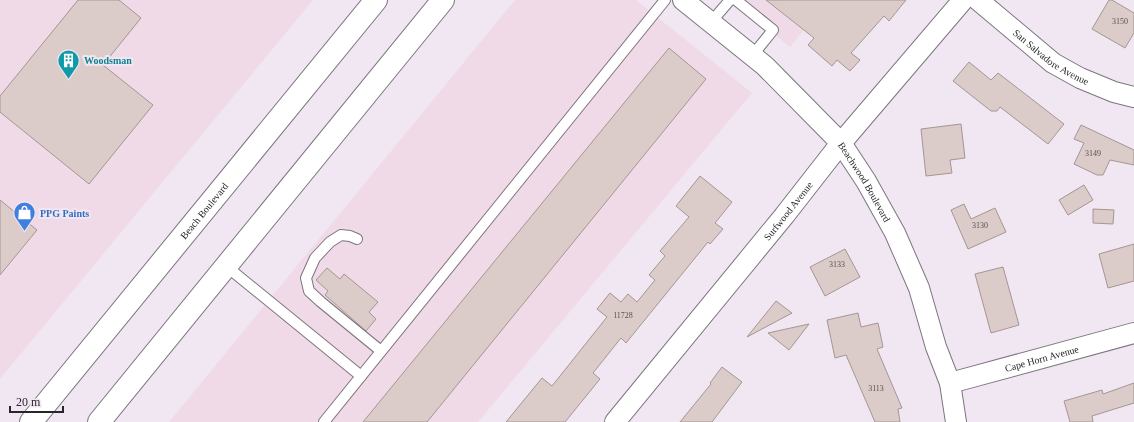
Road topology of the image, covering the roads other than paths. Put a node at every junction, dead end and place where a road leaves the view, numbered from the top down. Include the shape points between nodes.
1 (376, 0) edge
2 (443, 0) edge
3 (665, 0) edge
4 (683, 0) edge
5 (730, 0) edge
6 (736, 0) edge
7 (962, 0) edge
8 (978, 0) edge
9 (711, 22) junction
10 (752, 56) junction
11 (1134, 97) edge
12 (841, 143) junction
13 (357, 239) dead end
14 (226, 266) junction
15 (1134, 333) edge
16 (382, 351) junction
17 (361, 376) junction
18 (950, 383) junction
19 (31, 422) edge
20 (99, 422) edge
21 (324, 422) edge
22 (615, 422) edge
23 (956, 422) edge

1 - 19 highway, Beach Boulevard
2 - 14 highway
3 - 16 lane
4 - 9 street, Beachwood Boulevard
5 - 9 lane
6 - 10 lane via 773,30
7 - 12 street, Surfwood Avenue
8 - 11 street, San Salvadore Avenue via 1053,63 1080,78
9 - 10 street, Beachwood Boulevard
10 - 12 street, Beachwood Boulevard via 766,66
12 - 18 street, Beachwood Boulevard via 895,233 919,288 936,347
12 - 22 street, Surfwood Avenue
13 - 16 lane via 341,235 330,242 316,258 306,278 307,284 309,291 321,302
14 - 17 lane
14 - 20 highway
15 - 18 street, Cape Horn Avenue
16 - 17 lane
17 - 21 lane
18 - 23 street, Beachwood Boulevard

